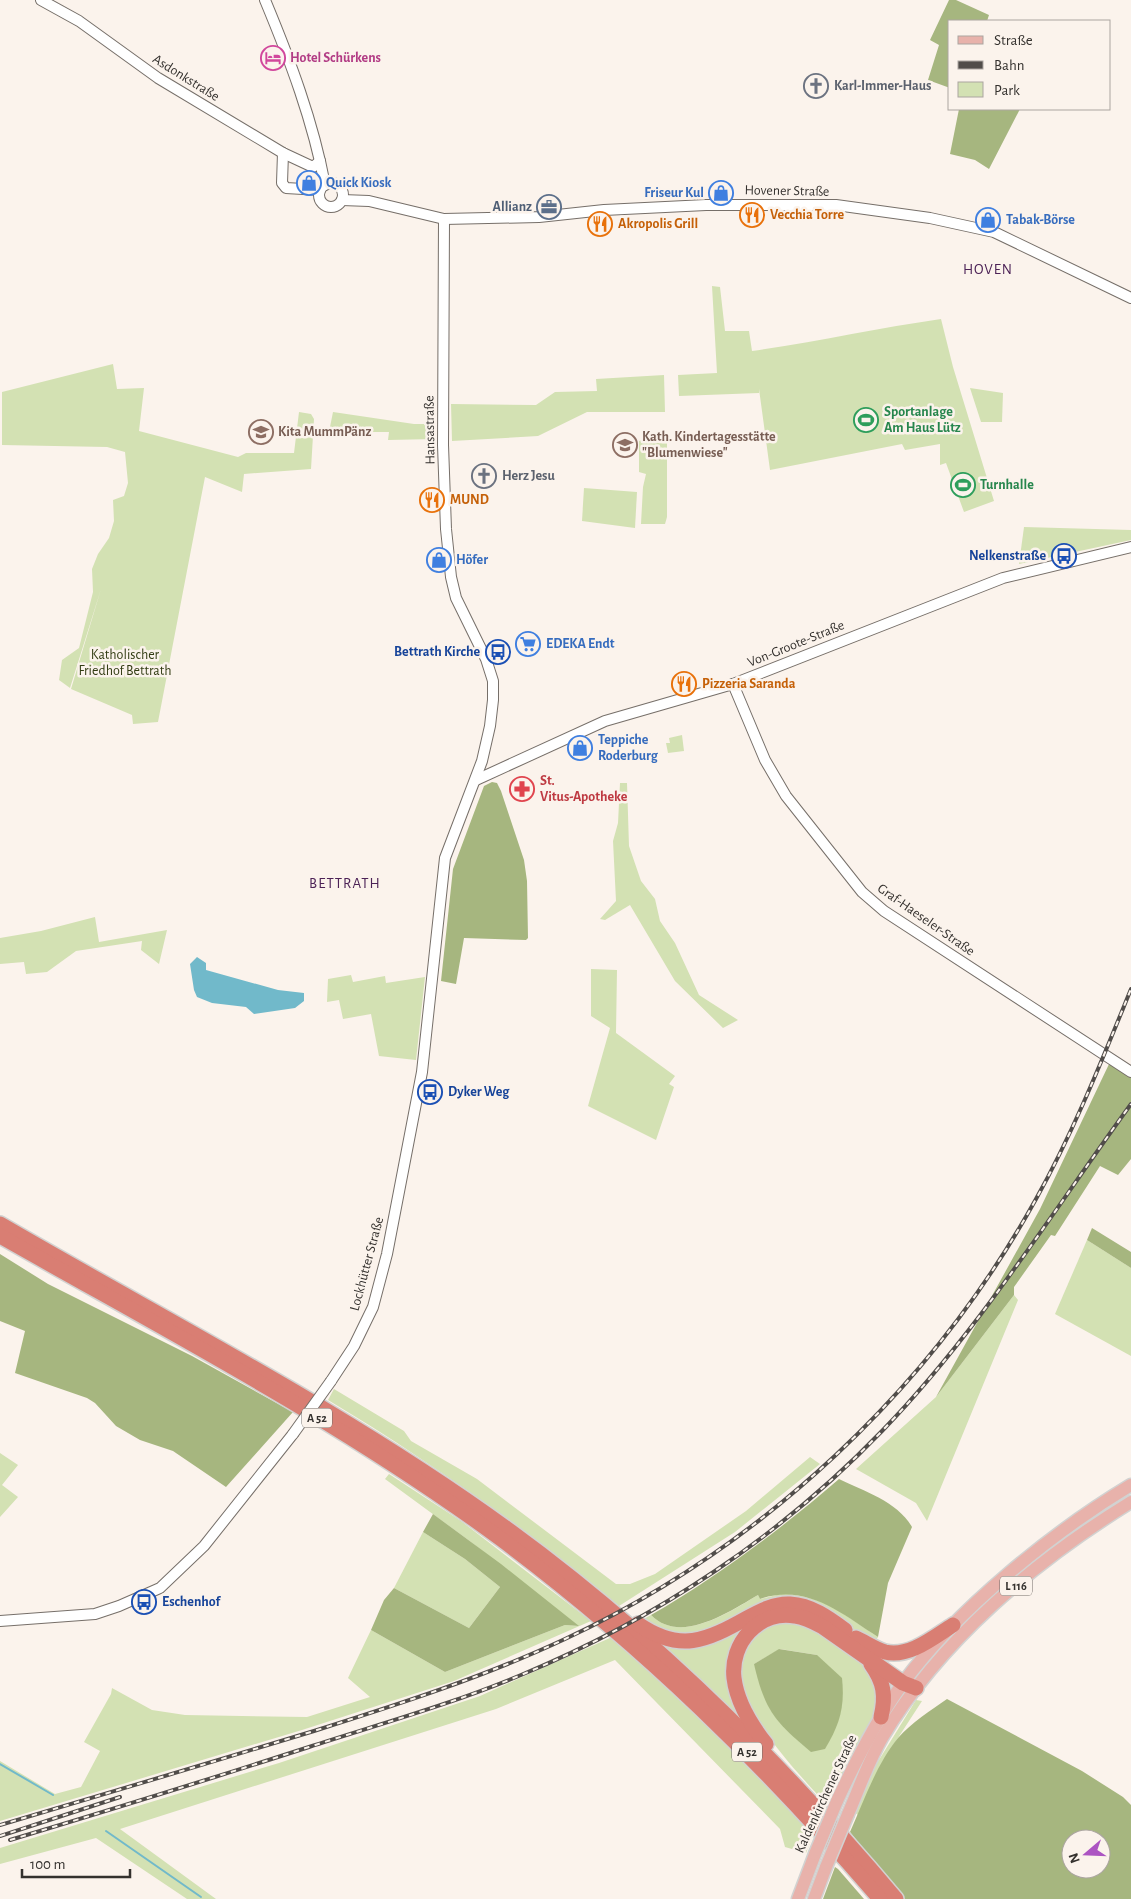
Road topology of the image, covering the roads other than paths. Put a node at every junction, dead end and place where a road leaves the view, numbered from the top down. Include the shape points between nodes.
1 (41, 0) edge
2 (265, 0) edge
3 (316, 140) junction
4 (283, 153) junction
5 (320, 161) junction
6 (324, 189) junction
7 (342, 196) junction
8 (444, 219) junction
9 (1131, 298) edge
10 (1131, 547) edge
11 (733, 684) junction
12 (476, 780) junction
13 (1131, 1072) edge
14 (0, 1224) edge
15 (0, 1236) edge
16 (1131, 1485) edge
17 (1131, 1502) edge
18 (578, 1584) junction
19 (0, 1621) edge
20 (953, 1625) junction
21 (856, 1638) junction
22 (866, 1657) junction
23 (909, 1682) junction
24 (881, 1717) junction
25 (818, 1809) junction
26 (798, 1899) edge
27 (814, 1899) edge
28 (879, 1899) edge
29 (896, 1899) edge

1 - 4 street, Asdonkstraße via 79,21 158,78
2 - 3 street
3 - 5 street
3 - 6 street via 324,152
4 - 5 street, Asdonkstraße via 313,167
4 - 6 street via 282,183 286,188
5 - 6 street
6 - 7 street via 340,187
6 - 7 street via 321,201 328,207 338,205
7 - 8 street, Hovener Straße via 365,197 369,201
8 - 9 street, Hovener Straße via 539,217 706,205 836,206 930,218 994,232
8 - 12 street, Hansastraße via 443,453 446,529 456,598 484,654 493,681 490,726
10 - 11 street, Von-Groote-Straße via 1003,578
11 - 12 street, Von-Groote-Straße via 606,721
11 - 13 street, Graf-Haeseler-Straße via 772,773 786,796 862,892 884,911
12 - 19 street, Lockhütter Straße, bridge via 445,858 422,1072 387,1254 373,1307 354,1346 292,1434 204,1546 160,1588 95,1614
14 - 18 highway, A 52 via 365,1434 507,1528
15 - 28 highway, A 52 via 296,1404 499,1538 568,1591 680,1687 793,1800
16 - 20 main road, Kaldenkirchener Straße / L 116 via 1042,1547
17 - 23 main road, Kaldenkirchener Straße / L 116 via 1050,1558
18 - 21 highway via 654,1634 672,1641 691,1642 708,1638 757,1612 791,1604 813,1609
18 - 25 highway, A 52 via 680,1671
20 - 21 highway via 915,1648 894,1654
20 - 23 main road, Kaldenkirchener Straße / L 116
21 - 23 highway
22 - 23 highway
22 - 24 highway via 884,1688
22 - 25 highway via 823,1627 795,1616 782,1615 759,1623 737,1649 735,1686 750,1721
23 - 24 main road, Kaldenkirchener Straße / L 116
23 - 27 main road, Kaldenkirchener Straße / L 116, bridge via 848,1814
24 - 26 main road, Kaldenkirchener Straße / L 116, bridge via 837,1801
25 - 29 highway, A 52

